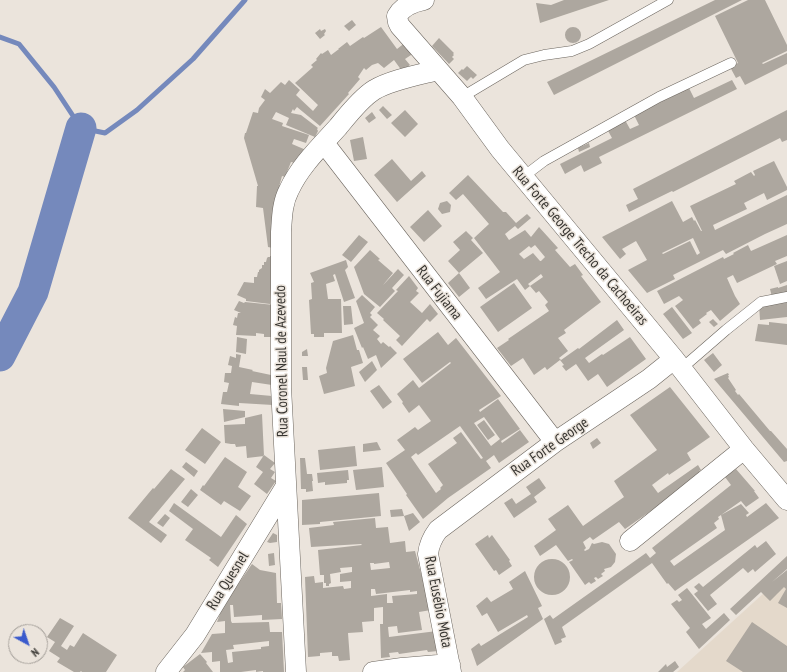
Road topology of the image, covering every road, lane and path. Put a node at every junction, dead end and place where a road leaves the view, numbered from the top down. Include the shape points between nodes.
1 (424, 0) edge
2 (668, 0) edge
3 (731, 63) dead end
4 (438, 70) junction
5 (462, 97) junction
6 (324, 143) junction
7 (523, 176) junction
8 (787, 297) edge
9 (678, 364) junction
10 (555, 442) junction
11 (744, 449) junction
12 (286, 486) junction
13 (787, 500) edge
14 (430, 541) joint
15 (630, 541) dead end
16 (451, 668) edge
17 (166, 672) edge
18 (296, 672) edge
19 (373, 672) edge

1 - 4 street, Rua Forte George Trecho da Cachoeiras via 405,8 398,14 397,19 400,26
2 - 5 lane via 589,44 572,51 524,60
3 - 7 lane via 652,101 544,161
4 - 5 street, Rua Forte George Trecho da Cachoeiras
4 - 6 street, Rua Coronel Naul de Azevedo via 381,86 372,91
5 - 7 street, Rua Forte George Trecho da Cachoeiras
6 - 10 street, Rua Fujiama
6 - 12 street, Rua Coronel Naul de Azevedo via 299,171 283,207 281,387
7 - 9 street, Rua Forte George Trecho da Cachoeiras
8 - 9 lane via 761,302
9 - 10 street, Rua Forte George via 649,379
9 - 11 street, Rua Forte George Trecho da Cachoeiras
10 - 14 street, Rua Forte George via 438,530
11 - 13 street, Rua Forte George Trecho da Cachoeiras
11 - 15 street
12 - 17 street, Rua Quesnel via 195,635
12 - 18 street, Rua Coronel Naul de Azevedo
14 - 16 street, Rua Eusébio Mota via 428,554
16 - 19 street via 402,668

